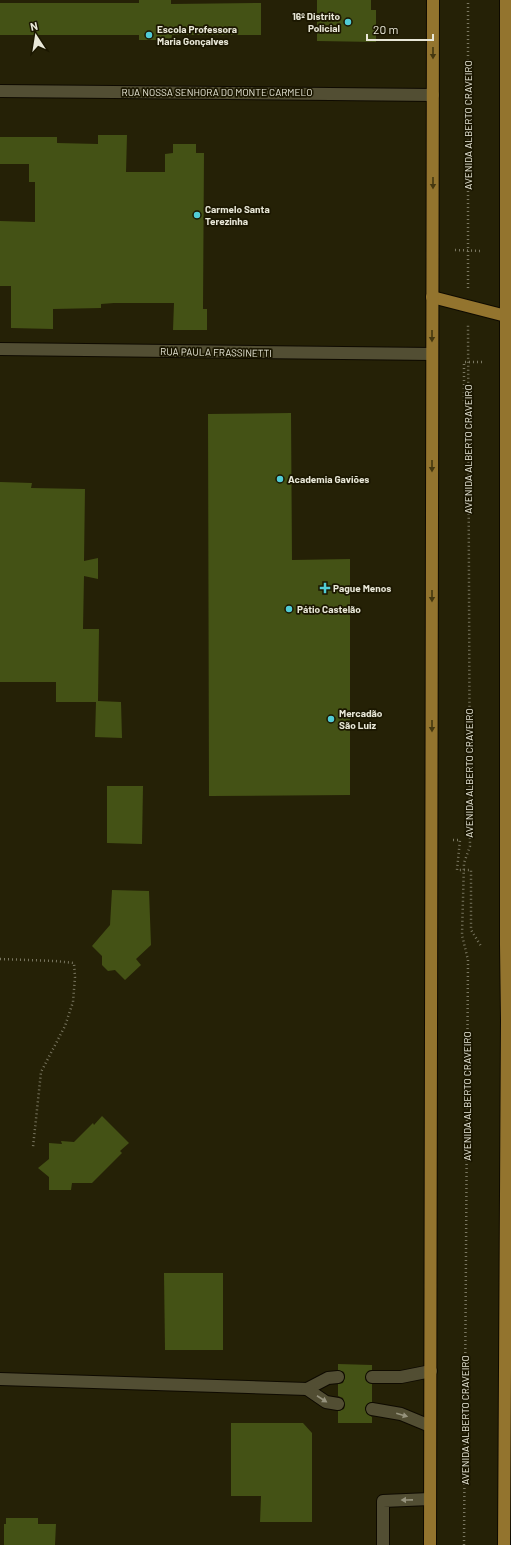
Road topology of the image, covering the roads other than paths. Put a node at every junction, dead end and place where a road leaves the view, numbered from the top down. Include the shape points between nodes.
1 (433, 0) edge
2 (506, 0) edge
3 (509, 57) edge
4 (0, 91) edge
5 (433, 95) junction
6 (432, 298) junction
7 (508, 316) edge
8 (0, 349) edge
9 (432, 354) junction
10 (509, 596) edge
11 (508, 859) edge
12 (508, 894) edge
13 (509, 1020) edge
14 (431, 1371) junction
15 (338, 1377) dead end
16 (372, 1377) dead end
17 (0, 1379) edge
18 (508, 1380) edge
19 (307, 1389) junction
20 (338, 1404) dead end
21 (372, 1409) dead end
22 (430, 1426) junction
23 (430, 1499) junction
24 (383, 1545) edge
25 (430, 1545) edge
26 (504, 1545) edge

1 -> 5 main road
2 - 3 main road
3 - 7 main road
4 - 5 street, RUA NOSSA SENHORA DO MONTE CARMELO
5 -> 6 main road
6 - 7 main road
6 -> 9 main road
7 - 10 main road
8 - 9 street, RUA PAULA FRASSINETTI
9 -> 14 main road
10 - 11 main road
11 - 12 main road
12 - 13 main road
13 - 18 main road
14 - 16 street via 401,1377
14 - 22 main road
15 - 19 street via 328,1378
17 - 19 street
18 - 26 main road
19 -> 20 street via 326,1402
21 -> 22 street via 401,1414
22 - 23 main road
23 -> 24 street via 383,1501
23 - 25 main road

